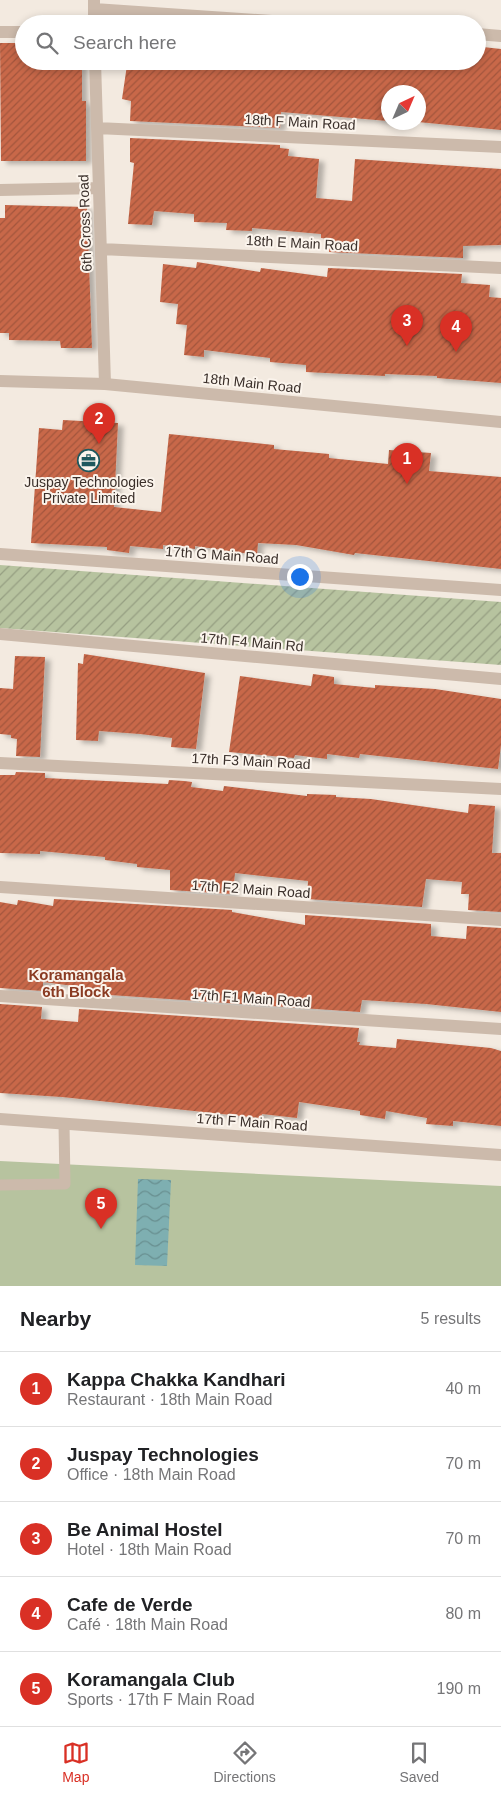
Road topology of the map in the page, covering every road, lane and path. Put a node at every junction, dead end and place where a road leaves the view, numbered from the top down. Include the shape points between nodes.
1 (94, 5) edge
2 (210, 15) edge
3 (0, 32) edge
4 (15, 32) edge
5 (486, 35) edge
6 (501, 36) edge
7 (95, 70) edge
8 (97, 128) junction
9 (501, 147) edge
10 (99, 188) junction
11 (0, 190) edge
12 (101, 249) junction
13 (501, 268) edge
14 (0, 381) edge
15 (105, 384) junction
16 (501, 422) edge
17 (0, 554) edge
18 (501, 590) edge
19 (0, 634) edge
20 (501, 679) edge
21 (0, 763) edge
22 (501, 789) edge
23 (0, 888) edge
24 (501, 920) edge
25 (0, 996) edge
26 (501, 1029) edge
27 (0, 1120) edge
28 (64, 1124) junction
29 (501, 1155) edge
30 (0, 1185) edge

1 - 2 street
3 - 4 street
5 - 6 street
7 - 8 street, 6th Cross Road
8 - 9 street, 18th F Main Road
8 - 10 street, 6th Cross Road
10 - 11 street
10 - 12 street, 6th Cross Road
12 - 13 street, 18th E Main Road
12 - 15 street, 6th Cross Road
14 - 15 street, 18th Main Road
15 - 16 street, 18th Main Road
17 - 18 street, 17th G Main Road
19 - 20 street, 17th F4 Main Rd
21 - 22 street, 17th F3 Main Road
23 - 24 street, 17th F2 Main Road
25 - 26 street, 17th F1 Main Road
27 - 28 street, 17th F Main Road
28 - 29 street, 17th F Main Road
28 - 30 lane via 65,1184

